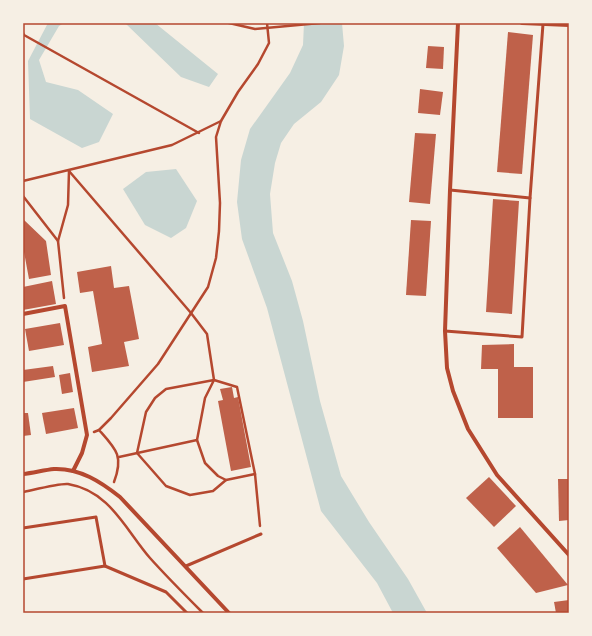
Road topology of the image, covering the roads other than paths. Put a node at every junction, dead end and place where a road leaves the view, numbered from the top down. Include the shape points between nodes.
1 (458, 23) edge
2 (522, 23) edge
3 (543, 24) junction
4 (569, 25) edge
5 (450, 190) junction
6 (530, 198) junction
7 (23, 314) edge
8 (444, 331) junction
9 (74, 471) junction
10 (23, 474) edge
11 (23, 528) edge
12 (261, 534) road end
13 (569, 555) edge
14 (104, 566) junction
15 (186, 566) junction
16 (23, 579) edge
17 (187, 613) edge
18 (229, 613) edge

1 - 5 street
2 - 3 street
3 - 4 street
3 - 6 lane
5 - 6 lane
5 - 8 street
6 - 8 lane via 522,337
7 - 9 street via 65,306 86,435
8 - 13 street via 447,368 468,429 497,475
9 - 10 street via 55,469
9 - 15 street via 97,481 120,497
11 - 14 lane via 96,517
12 - 15 lane
14 - 16 lane
14 - 17 lane via 166,592
15 - 18 street

